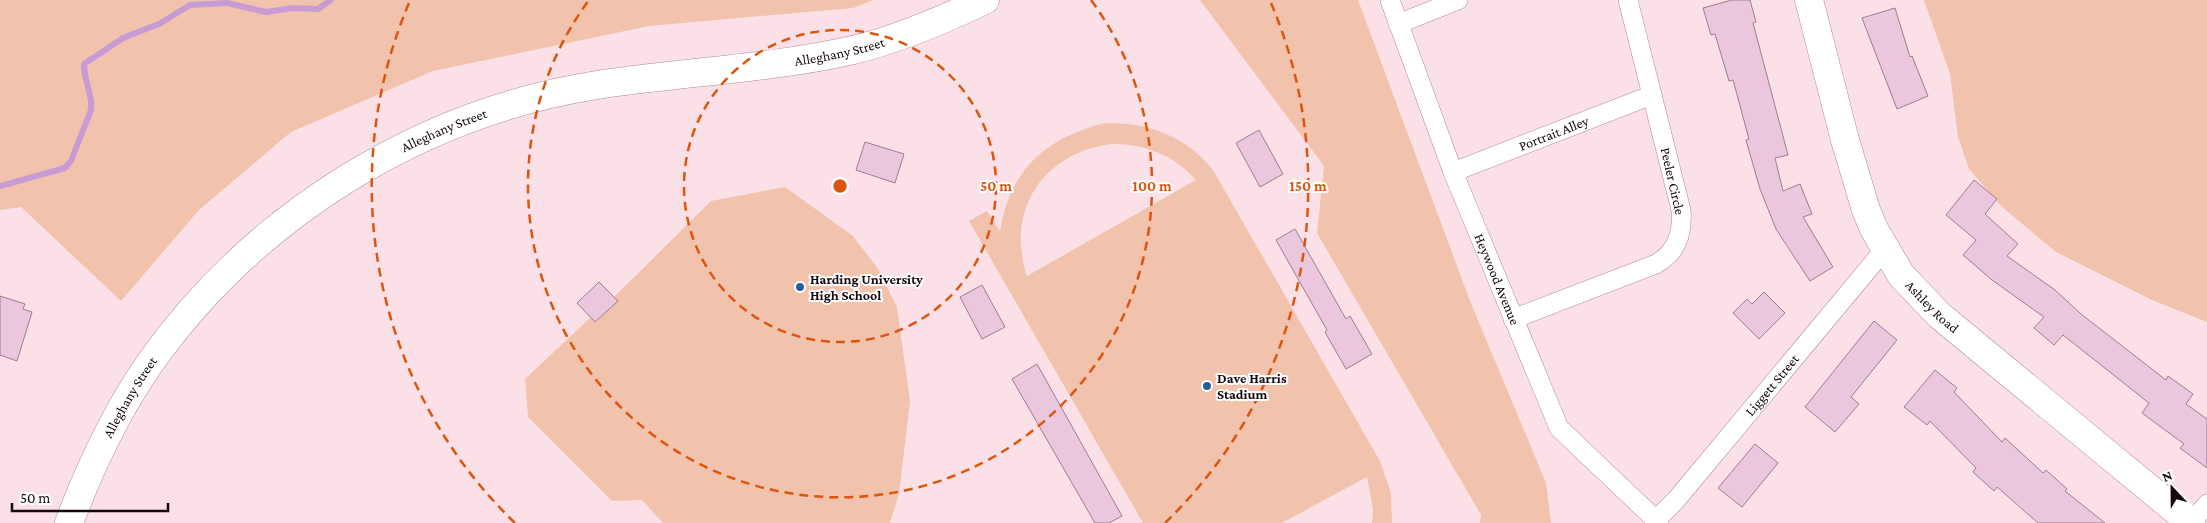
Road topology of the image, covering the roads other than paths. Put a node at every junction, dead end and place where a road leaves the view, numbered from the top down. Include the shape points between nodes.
1 (985, 0) edge
2 (1390, 0) edge
3 (1458, 0) edge
4 (1628, 0) edge
5 (1809, 0) edge
6 (1398, 24) junction
7 (1652, 95) junction
8 (1453, 172) junction
9 (1885, 249) junction
10 (1513, 319) junction
11 (2207, 504) edge
12 (1658, 522) edge
13 (68, 523) edge
14 (2191, 523) edge

1 - 13 street, Alleghany Street via 903,35 856,49 798,61 597,85 544,95 472,117 414,142 336,184 247,254 180,324 116,418
2 - 6 street, Heywood Avenue
3 - 6 street
4 - 7 street, Peeler Circle
5 - 9 street, Ashley Road via 1866,210
6 - 8 street, Heywood Avenue
7 - 8 street, Portrait Alley
7 - 10 street, Peeler Circle via 1681,210 1682,226 1674,249 1656,264
8 - 10 street, Heywood Avenue
9 - 12 street, Liggett Street
9 - 14 street, Ashley Road via 1915,292 1939,315
10 - 12 street, Heywood Avenue via 1559,428
11 - 14 street

